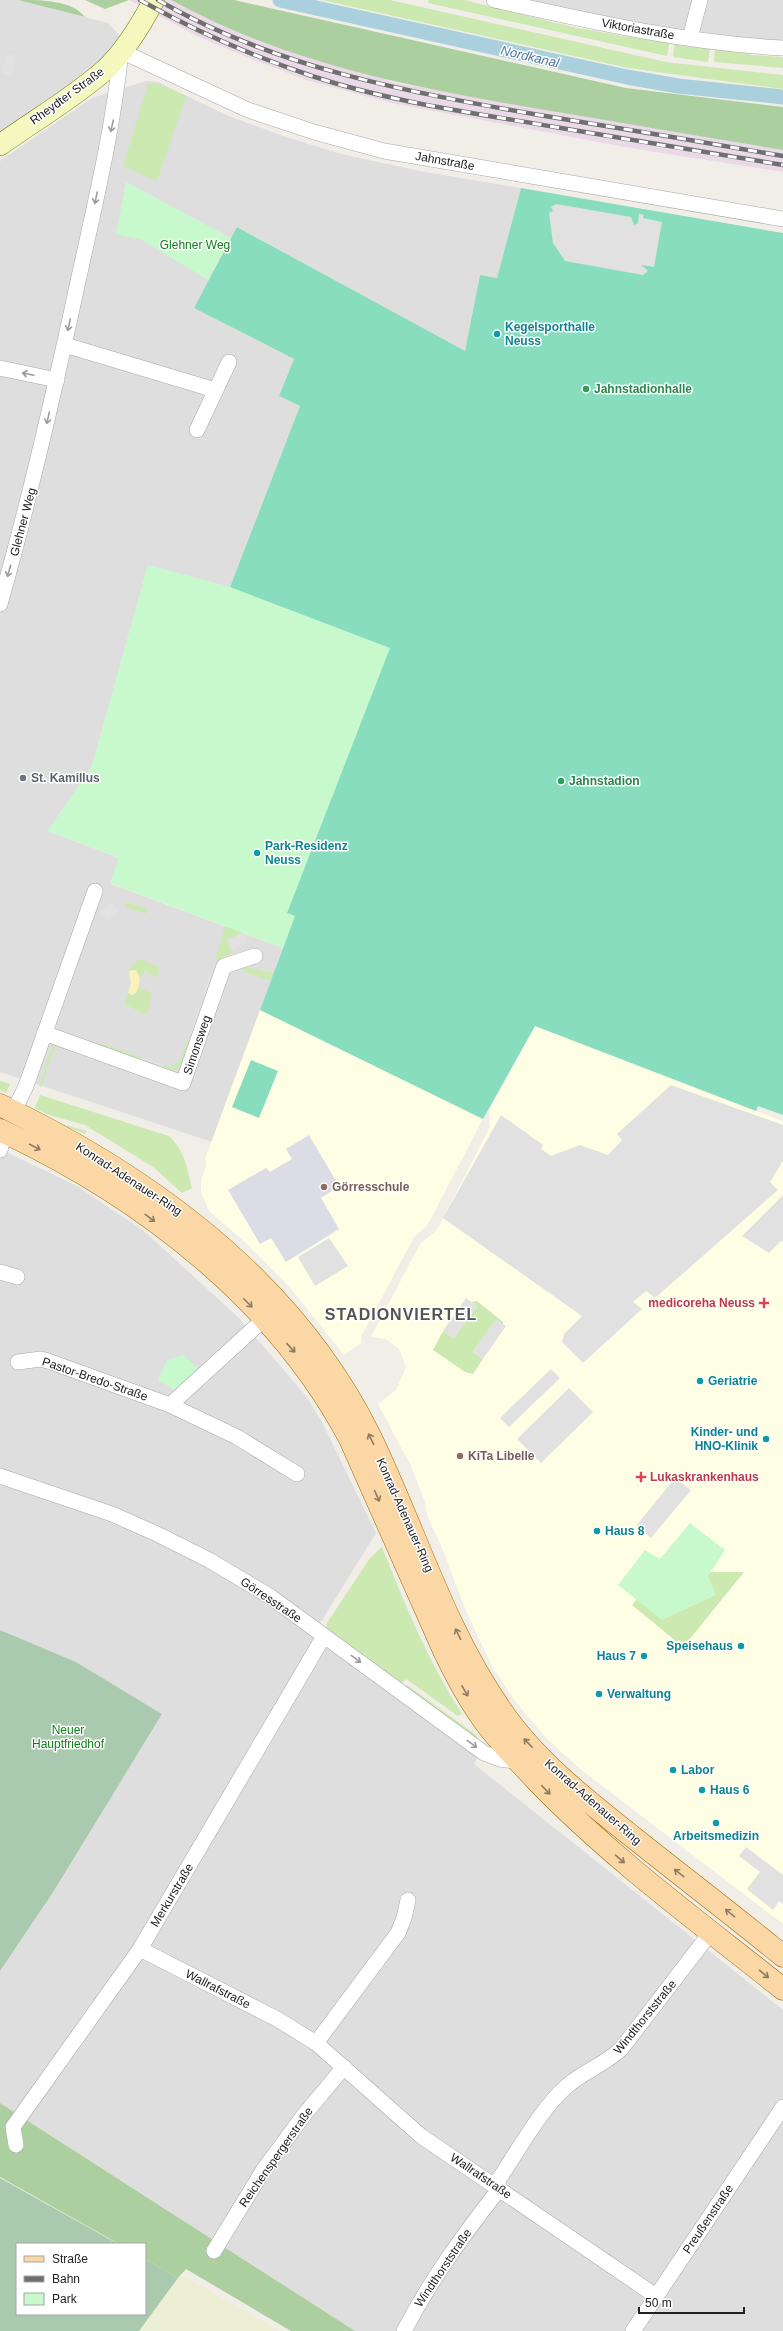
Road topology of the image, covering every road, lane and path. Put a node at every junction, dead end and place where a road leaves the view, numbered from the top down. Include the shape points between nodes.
1 (154, 0) edge
2 (494, 0) edge
3 (700, 0) edge
4 (690, 38) junction
5 (783, 48) edge
6 (121, 51) junction
7 (0, 145) edge
8 (783, 219) edge
9 (64, 344) junction
10 (229, 362) dead end
11 (0, 368) edge
12 (57, 380) junction
13 (215, 390) junction
14 (197, 430) dead end
15 (0, 604) edge
16 (95, 891) dead end
17 (256, 956) dead end
18 (44, 1034) junction
19 (7, 1108) edge
20 (2, 1137) edge
21 (0, 1272) edge
22 (16, 1277) dead end
23 (264, 1320) junction
24 (18, 1362) dead end
25 (170, 1405) junction
26 (297, 1474) dead end
27 (0, 1476) edge
28 (324, 1636) junction
29 (520, 1762) junction
30 (408, 1900) dead end
31 (711, 1932) junction
32 (140, 1949) junction
33 (783, 1956) edge
34 (783, 1989) edge
35 (316, 2043) junction
36 (344, 2067) junction
37 (783, 2107) edge
38 (16, 2146) dead end
39 (498, 2186) junction
40 (214, 2251) dead end
41 (656, 2296) junction
42 (404, 2331) edge
43 (633, 2331) edge

1 - 6 main road, Rheydter Straße via 140,26
2 - 4 street, Viktoriastraße via 579,19
3 - 4 street
4 - 5 street, Viktoriastraße via 723,44
6 - 7 main road, Rheydter Straße via 105,69 82,88
6 - 8 street, Jahnstraße via 248,110 314,132 384,151
6 -> 9 street, Glehner Weg via 113,118
9 - 12 street, Glehner Weg
9 - 13 street
10 - 13 street
12 -> 11 street
12 -> 15 street, Glehner Weg
13 - 14 street
16 - 18 street
17 - 18 street, Simonsweg via 224,966 183,1082
18 - 19 street via 26,1086
33 -> 19 main road, Konrad-Adenauer-Ring via 569,1784 510,1723 477,1672 453,1625 382,1461 354,1407 309,1339 278,1301 231,1254 181,1212 85,1149
20 -> 23 main road, Konrad-Adenauer-Ring via 75,1167 119,1195 217,1272
21 - 22 street
23 - 25 street
23 -> 29 main road, Konrad-Adenauer-Ring via 296,1353 335,1412 365,1469 459,1681 483,1720
24 - 25 street, Pastor-Bredo-Straße via 40,1359 48,1361
25 - 26 street, Pastor-Bredo-Straße via 237,1437
27 - 28 street, Görresstraße via 112,1514 157,1534 209,1560 271,1597
28 -> 29 street, Görresstraße via 484,1753
28 - 32 street, Merkurstraße
29 -> 31 main road, Konrad-Adenauer-Ring via 591,1833
30 - 35 street via 398,1933
31 -> 34 main road, Konrad-Adenauer-Ring
31 - 39 street, Windthorststraße via 622,2048 604,2063 568,2084 552,2100
32 - 35 street, Wallrafstraße via 277,2019
32 - 38 street, Merkurstraße via 13,2127
35 - 36 street, Wallrafstraße
36 - 39 street, Wallrafstraße via 377,2099 422,2136
36 - 40 street, Reichenspergerstraße via 304,2115 264,2170
37 - 41 street, Preußenstraße
39 - 41 street, Wallrafstraße
39 - 42 street, Windthorststraße via 423,2294
41 - 43 street, Preußenstraße

